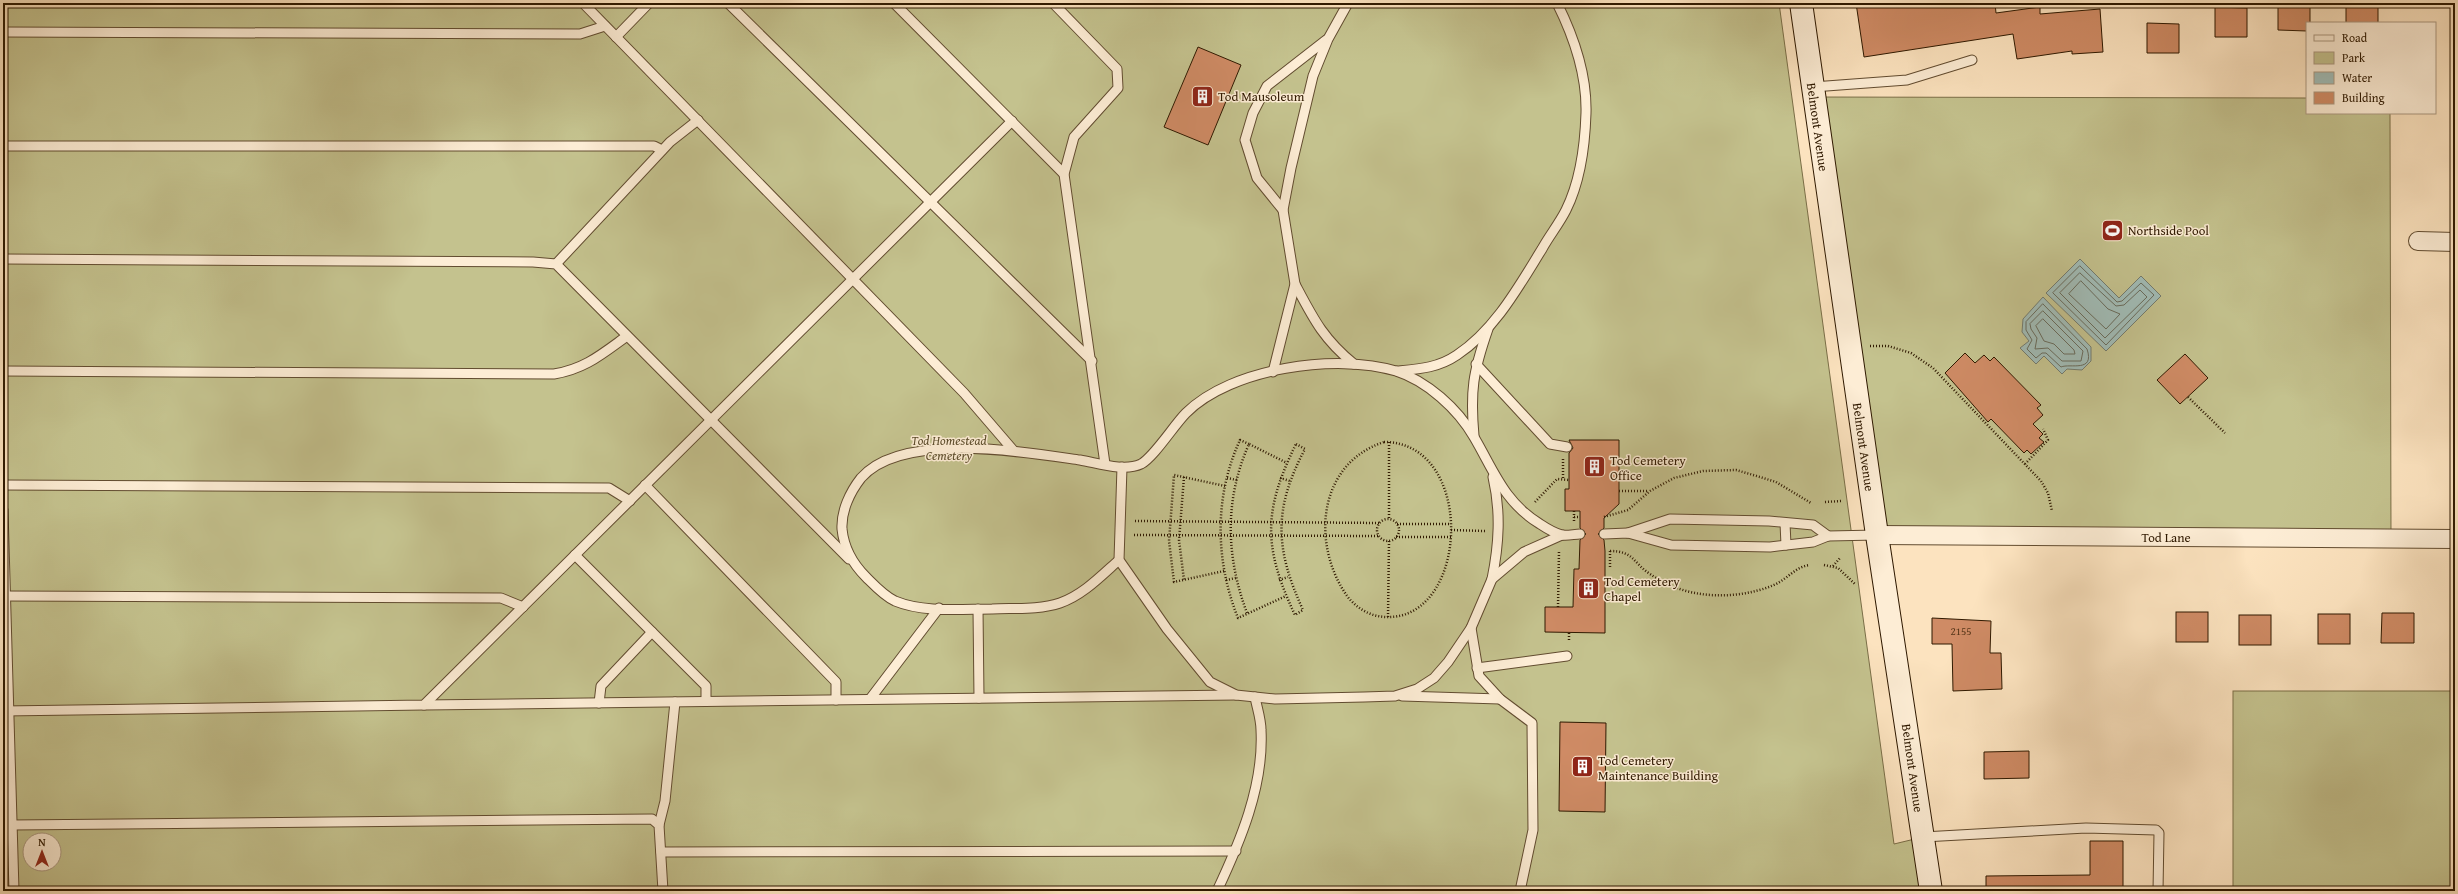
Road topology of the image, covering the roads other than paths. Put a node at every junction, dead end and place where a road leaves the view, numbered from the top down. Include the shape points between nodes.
1 (583, 3) edge
2 (649, 3) edge
3 (728, 3) edge
4 (894, 3) edge
5 (1053, 3) edge
6 (1348, 3) edge
7 (1557, 3) edge
8 (1800, 3) edge
9 (605, 26) junction
10 (3, 32) edge
11 (616, 37) junction
12 (1328, 39) junction
13 (1972, 60) dead end
14 (1813, 87) junction
15 (698, 120) junction
16 (1012, 121) junction
17 (3, 146) edge
18 (662, 150) junction
19 (1064, 174) junction
20 (932, 203) junction
21 (1283, 210) junction
22 (2418, 241) dead end
23 (2455, 242) edge
24 (3, 259) edge
25 (556, 264) junction
26 (853, 280) junction
27 (1295, 284) junction
28 (1488, 328) junction
29 (628, 336) junction
30 (1092, 360) junction
31 (1354, 364) junction
32 (1476, 364) junction
33 (3, 371) edge
34 (1396, 371) junction
35 (1273, 372) junction
36 (710, 420) junction
37 (1474, 436) junction
38 (1013, 450) junction
39 (1565, 451) road end
40 (1105, 464) junction
41 (1122, 467) junction
42 (1491, 471) junction
43 (3, 484) edge
44 (645, 486) junction
45 (630, 501) junction
46 (3, 510) edge
47 (1785, 522) junction
48 (1628, 533) junction
49 (1580, 534) dead end
50 (1604, 534) dead end
51 (1562, 535) junction
52 (1877, 535) junction
53 (1828, 536) junction
54 (2455, 540) edge
55 (1786, 545) junction
56 (575, 555) junction
57 (1119, 560) junction
58 (856, 566) junction
59 (1492, 579) junction
60 (5, 601) edge
61 (523, 607) junction
62 (939, 608) junction
63 (978, 609) junction
64 (1471, 628) junction
65 (652, 632) junction
66 (1567, 656) dead end
67 (1477, 668) junction
68 (1236, 695) junction
69 (1394, 696) junction
70 (1255, 697) junction
71 (979, 698) junction
72 (870, 699) junction
73 (1500, 699) junction
74 (836, 700) junction
75 (706, 701) junction
76 (675, 702) junction
77 (599, 703) junction
78 (424, 705) junction
79 (6, 711) edge
80 (12, 825) junction
81 (659, 825) junction
82 (1923, 837) junction
83 (1236, 850) junction
84 (661, 852) junction
85 (14, 891) edge
86 (663, 891) edge
87 (1217, 891) edge
88 (1520, 891) edge
89 (1931, 891) edge
90 (2158, 891) edge

1 - 9 lane
2 - 11 lane
3 - 20 lane
4 - 16 lane
5 - 19 lane via 1118,69 1118,88 1074,136
6 - 12 lane
7 - 28 lane via 1567,22 1584,80 1586,113 1577,179 1566,210 1519,286
8 - 14 main road, Belmont Avenue
9 - 10 lane via 580,34
9 - 11 lane
11 - 15 lane
12 - 21 lane via 1313,76
12 - 21 lane via 1267,86 1253,113 1245,140 1257,178
13 - 14 lane via 1907,80
14 - 52 main road, Belmont Avenue
15 - 18 lane
15 - 26 lane
16 - 19 lane
16 - 20 lane
17 - 18 lane via 654,146
18 - 25 lane
19 - 30 lane
20 - 26 lane
20 - 30 lane
21 - 27 lane
22 - 23 street
24 - 25 lane
25 - 29 lane
26 - 36 lane
26 - 38 lane via 964,393
27 - 31 lane via 1316,324 1333,347
27 - 35 lane
28 - 32 lane
28 - 34 lane via 1458,355 1432,368
29 - 33 lane via 589,364 574,371 554,374
29 - 36 lane
30 - 40 lane
31 - 34 lane
31 - 35 lane via 1321,363
32 - 37 lane via 1471,397
32 - 39 lane via 1550,444
34 - 37 lane via 1427,386 1454,409
35 - 41 lane via 1246,379 1217,391 1187,412 1141,464
36 - 44 lane
36 - 58 lane
37 - 42 lane
38 - 40 lane
38 - 58 lane via 912,452 894,456 870,468 854,487 844,509 847,550
40 - 41 lane
41 - 57 lane
42 - 51 lane via 1506,494 1524,514
42 - 59 lane via 1497,494 1499,531
43 - 45 lane via 609,488
44 - 45 lane
44 - 74 lane via 836,682
45 - 56 lane
46 - 60 lane
47 - 48 lane via 1670,519
47 - 53 lane via 1813,525
47 - 55 lane
48 - 50 lane
48 - 55 lane via 1671,545
49 - 51 lane
51 - 59 lane via 1524,552
52 - 53 lane
52 - 54 street, Tod Lane
52 - 82 main road, Belmont Avenue
53 - 55 lane via 1813,542
56 - 61 lane
56 - 65 lane
57 - 63 lane via 1085,590 1059,603 1021,608
57 - 68 lane via 1167,630 1210,682
58 - 62 lane via 892,600 910,606
59 - 64 lane
60 - 61 lane via 501,598
60 - 79 lane
61 - 78 lane
62 - 63 lane
62 - 72 lane
63 - 71 lane
64 - 67 lane
64 - 69 lane via 1434,678 1417,688
65 - 75 lane via 706,686
65 - 77 lane via 601,686
66 - 67 lane
67 - 73 lane via 1479,676
68 - 70 lane
68 - 71 lane
69 - 70 lane via 1275,699
69 - 73 lane
70 - 83 lane via 1261,730 1258,768 1249,813
71 - 72 lane
72 - 74 lane
73 - 88 lane via 1532,723 1533,830
74 - 75 lane
75 - 76 lane
76 - 77 lane
76 - 81 lane via 665,801
77 - 78 lane
78 - 79 lane
79 - 80 lane
80 - 81 lane via 652,819
80 - 85 lane
81 - 84 lane
82 - 89 main road, Belmont Avenue
82 - 90 lane via 2086,828 2156,830 2159,834
83 - 84 lane
83 - 87 lane
84 - 86 lane

